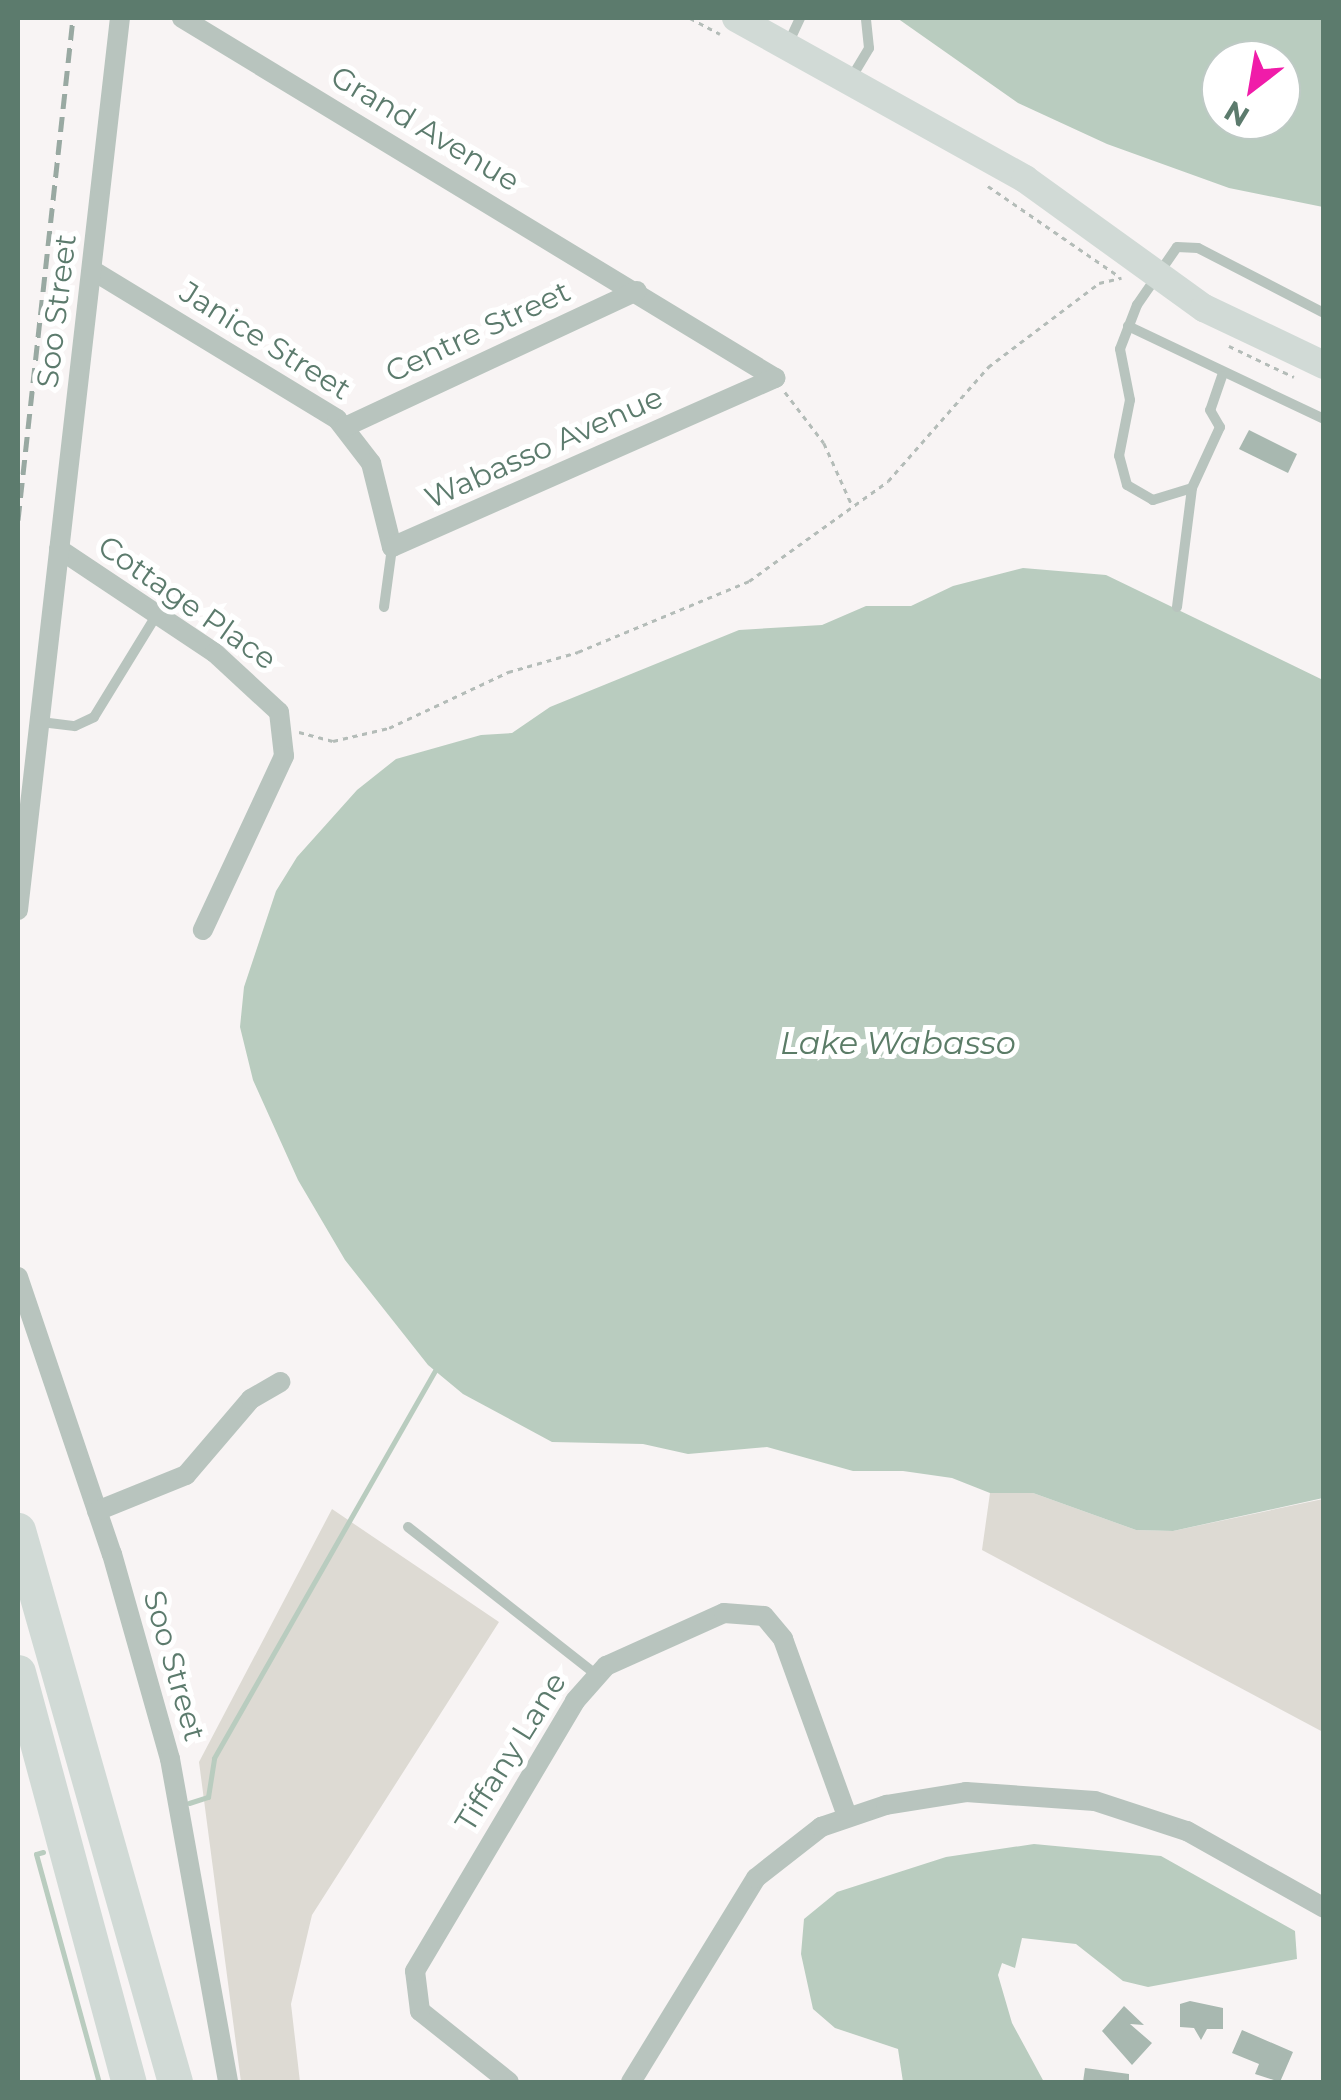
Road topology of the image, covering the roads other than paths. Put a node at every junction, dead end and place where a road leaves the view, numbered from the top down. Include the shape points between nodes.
1 (120, 18) edge
2 (182, 18) edge
3 (800, 18) edge
4 (866, 18) edge
5 (729, 27) edge
6 (787, 46) junction
7 (850, 81) junction
8 (92, 270) junction
9 (1149, 284) junction
10 (637, 292) junction
11 (1324, 313) edge
12 (1128, 326) junction
13 (1314, 373) edge
14 (1222, 376) junction
15 (776, 378) joint
16 (1324, 419) edge
17 (346, 427) junction
18 (1192, 488) junction
19 (392, 547) junction
20 (59, 549) junction
21 (384, 607) dead end
22 (1177, 607) dead end
23 (157, 614) junction
24 (41, 722) junction
25 (18, 910) edge
26 (203, 930) dead end
27 (18, 1277) edge
28 (280, 1382) dead end
29 (97, 1511) junction
30 (408, 1527) dead end
31 (18, 1530) edge
32 (18, 1672) edge
33 (597, 1674) junction
34 (846, 1816) junction
35 (1324, 1908) edge
36 (638, 2080) edge
37 (130, 2082) edge
38 (176, 2082) edge
39 (228, 2082) edge
40 (508, 2082) edge

1 - 8 street, Soo Street
2 - 10 street, Grand Avenue
3 - 6 lane
4 - 7 lane via 869,48
5 - 6 street
6 - 7 street
7 - 9 street via 1049,194
8 - 17 street, Janice Street
8 - 20 street, Soo Street
9 - 11 lane via 1177,247 1198,248
9 - 12 lane
9 - 13 street via 1245,330
10 - 15 street, Grand Avenue
10 - 17 street, Centre Street
12 - 14 lane
12 - 18 lane via 1118,362 1130,400 1120,472 1127,485 1153,500
14 - 16 lane
14 - 18 lane via 1210,410 1220,426
15 - 19 street, Wabasso Avenue
17 - 19 street, Janice Street via 380,484
18 - 22 lane
19 - 21 lane
20 - 23 street, Cottage Place
20 - 24 street, Soo Street
23 - 24 lane via 94,717 76,726
23 - 26 street, Cottage Place via 269,698 284,733 276,778
24 - 25 street, Soo Street
27 - 29 street, Soo Street
28 - 29 street via 250,1399 186,1475
29 - 39 street, Soo Street via 170,1759
30 - 33 lane
31 - 38 highway
32 - 37 highway
33 - 34 street, Tiffany Lane via 631,1652 724,1613 764,1616 783,1639
33 - 40 street, Tiffany Lane via 415,1971 420,2011
34 - 35 street via 966,1792 1095,1801 1187,1830
34 - 36 street via 798,1840 756,1878

